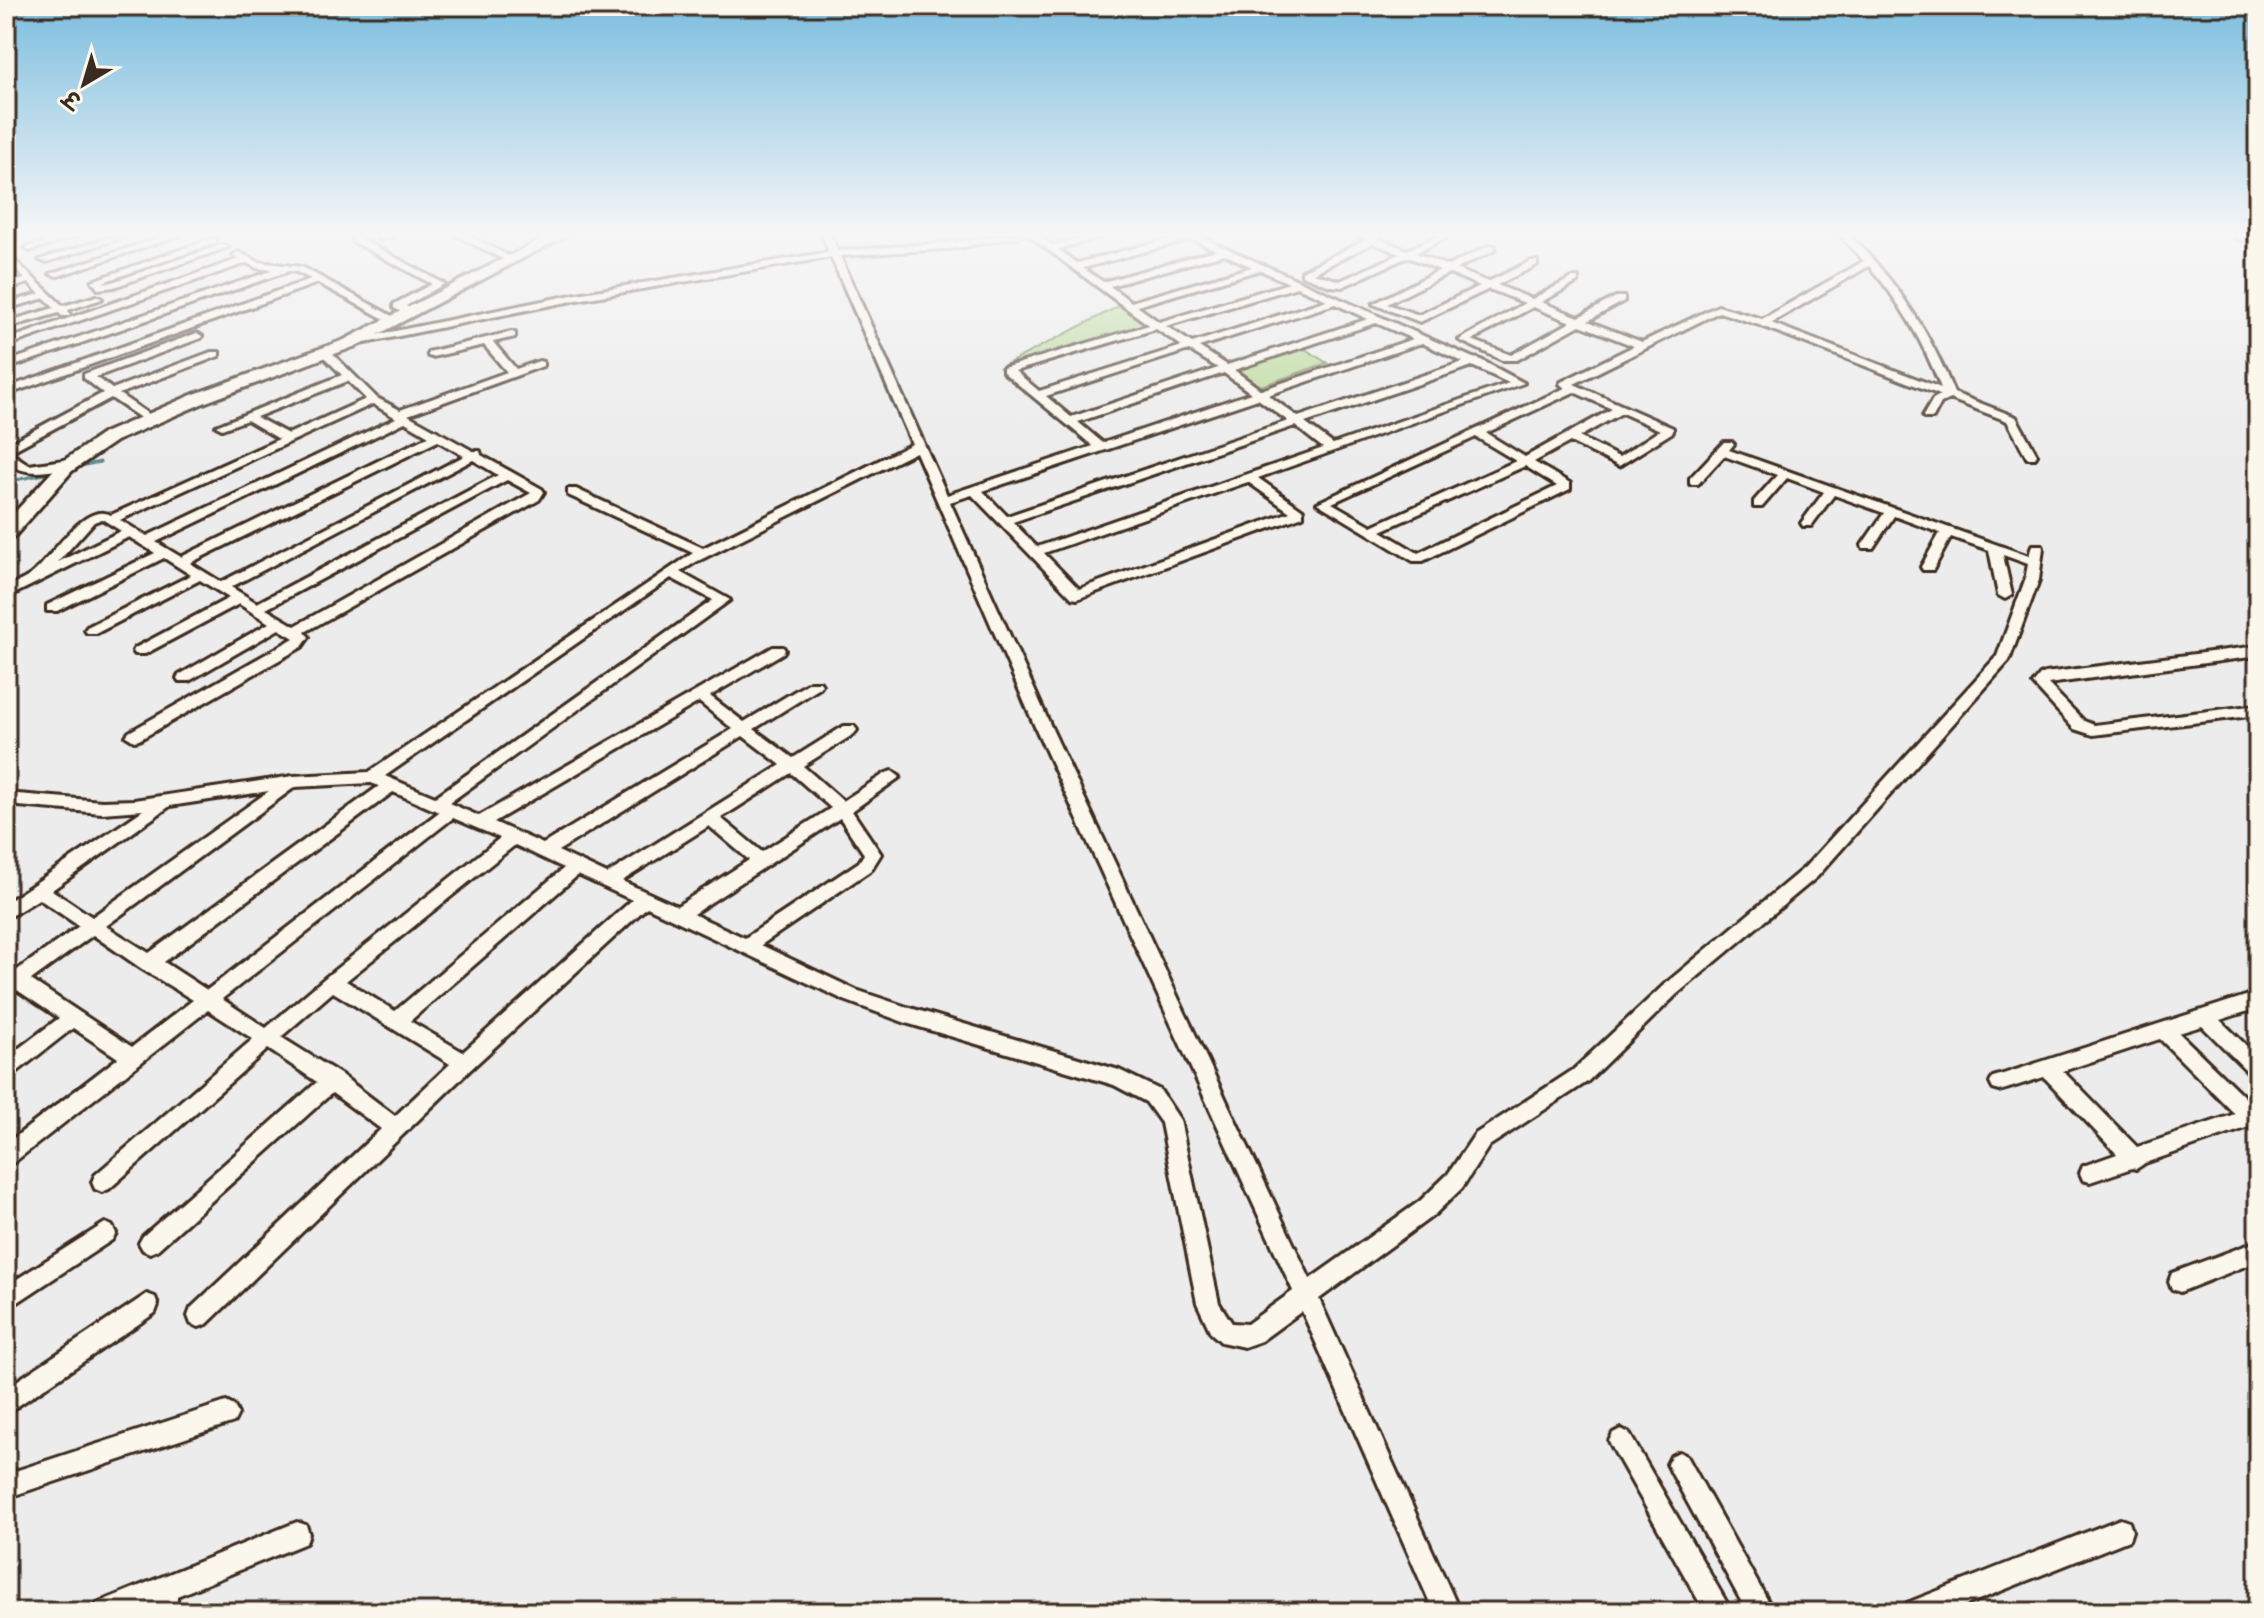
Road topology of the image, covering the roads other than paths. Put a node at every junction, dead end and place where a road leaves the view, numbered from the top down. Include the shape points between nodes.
1 (68, 311) edge
2 (100, 311) edge
3 (138, 311) edge
4 (167, 311) edge
5 (232, 311) edge
6 (377, 311) edge
7 (406, 311) edge
8 (416, 311) edge
9 (510, 311) edge
10 (859, 311) edge
11 (1137, 311) edge
12 (1203, 311) edge
13 (1303, 311) edge
14 (1358, 311) edge
15 (1396, 311) edge
16 (1437, 311) edge
17 (1518, 311) edge
18 (1552, 311) edge
19 (1599, 311) edge
20 (1715, 311) edge
21 (1723, 311) edge
22 (1785, 311) edge
23 (1907, 311) edge
24 (64, 312) joint
25 (411, 313) junction
26 (148, 317) junction
27 (1378, 319) junction
28 (396, 321) junction
29 (1579, 321) junction
30 (1763, 323) junction
31 (1155, 324) junction
32 (6, 325) edge
33 (172, 332) junction
34 (511, 335) dead end
35 (197, 336) dead end
36 (1425, 339) junction
37 (486, 341) junction
38 (6, 343) edge
39 (350, 343) junction
40 (1190, 344) junction
41 (1640, 345) junction
42 (325, 352) junction
43 (215, 354) dead end
44 (432, 354) dead end
45 (1475, 361) junction
46 (539, 364) dead end
47 (6, 366) edge
48 (1223, 367) junction
49 (514, 373) junction
50 (348, 377) junction
51 (1574, 388) junction
52 (6, 392) edge
53 (111, 393) junction
54 (1258, 393) junction
55 (1037, 395) junction
56 (1949, 395) junction
57 (373, 400) junction
58 (1621, 409) junction
59 (247, 416) junction
60 (1929, 416) dead end
61 (400, 417) junction
62 (149, 419) junction
63 (1295, 420) junction
64 (1069, 421) junction
65 (222, 426) dead end
66 (1478, 433) junction
67 (438, 436) junction
68 (1570, 437) junction
69 (286, 438) junction
70 (920, 445) junction
71 (1100, 446) junction
72 (1331, 448) junction
73 (476, 454) junction
74 (2031, 455) dead end
75 (7, 456) edge
76 (1526, 461) junction
77 (64, 469) junction
78 (508, 474) junction
79 (1784, 474) junction
80 (1252, 479) junction
81 (1694, 481) dead end
82 (974, 489) junction
83 (1831, 491) junction
84 (572, 492) dead end
85 (944, 500) junction
86 (1758, 504) dead end
87 (1891, 512) junction
88 (112, 519) junction
89 (1004, 521) junction
90 (1807, 523) dead end
91 (9, 527) edge
92 (131, 531) junction
93 (1371, 531) junction
94 (1947, 532) junction
95 (147, 541) junction
96 (1868, 545) dead end
97 (722, 546) junction
98 (1995, 549) junction
99 (1035, 552) junction
100 (165, 553) junction
101 (703, 553) junction
102 (180, 563) junction
103 (1928, 567) dead end
104 (39, 575) junction
105 (200, 575) junction
106 (678, 576) junction
107 (221, 587) junction
108 (9, 591) dead end
109 (2005, 595) dead end
110 (238, 599) junction
111 (52, 608) dead end
112 (256, 609) junction
113 (278, 624) junction
114 (92, 630) dead end
115 (295, 632) junction
116 (778, 650) dead end
117 (140, 651) dead end
118 (2258, 651) edge
119 (184, 678) dead end
120 (815, 685) dead end
121 (700, 696) junction
122 (2258, 710) edge
123 (744, 728) junction
124 (849, 730) dead end
125 (134, 736) dead end
126 (793, 765) junction
127 (372, 777) junction
128 (892, 777) dead end
129 (293, 782) junction
130 (392, 785) junction
131 (168, 802) junction
132 (11, 803) edge
133 (444, 808) junction
134 (843, 810) junction
135 (710, 818) junction
136 (479, 823) junction
137 (513, 837) junction
138 (543, 852) junction
139 (762, 862) junction
140 (575, 868) junction
141 (607, 882) junction
142 (39, 890) junction
143 (644, 900) junction
144 (6, 912) edge
145 (677, 915) junction
146 (93, 927) junction
147 (745, 947) junction
148 (148, 964) junction
149 (332, 982) junction
150 (11, 984) edge
151 (2258, 1000) edge
152 (206, 1002) junction
153 (2205, 1017) junction
154 (73, 1018) junction
155 (397, 1021) junction
156 (2165, 1032) junction
157 (267, 1040) junction
158 (133, 1058) junction
159 (464, 1063) junction
160 (2047, 1067) junction
161 (6, 1069) edge
162 (2258, 1069) edge
163 (333, 1080) junction
164 (2000, 1083) dead end
165 (2255, 1120) edge
166 (397, 1129) junction
167 (6, 1156) edge
168 (2136, 1160) junction
169 (2090, 1173) dead end
170 (102, 1182) dead end
171 (105, 1233) dead end
172 (150, 1243) dead end
173 (2258, 1251) edge
174 (2180, 1281) dead end
175 (1306, 1296) junction
176 (6, 1299) edge
177 (147, 1305) dead end
178 (199, 1316) dead end
179 (6, 1402) edge
180 (226, 1414) dead end
181 (1621, 1441) dead end
182 (1679, 1464) dead end
183 (6, 1486) edge
184 (2120, 1531) dead end
185 (297, 1534) dead end
186 (164, 1601) edge
187 (106, 1612) edge
188 (1447, 1612) edge
189 (1719, 1612) edge
190 (1761, 1612) edge
191 (1916, 1612) edge

1 - 24 street
2 - 38 street
3 - 26 street
4 - 26 street
5 - 33 street
6 - 28 street
7 - 25 street
8 - 25 street
9 - 39 street
10 - 70 street
11 - 31 street
12 - 31 street
13 - 40 street
14 - 27 street
15 - 16 street via 1420,319
17 - 29 street via 1464,340 1513,358
18 - 29 street
19 - 29 street
20 - 41 street
21 - 30 street
22 - 30 street
23 - 56 street via 1921,330
24 - 32 street
25 - 28 street
26 - 33 street
26 - 47 street
27 - 36 street
27 - 48 street
28 - 39 street
29 - 41 street
30 - 56 street
31 - 40 street
31 - 55 street via 1007,370
33 - 52 street via 77,372
34 - 37 street
35 - 53 street via 88,376
36 - 45 street
36 - 54 street
37 - 44 street
37 - 49 street
39 - 42 street
40 - 48 street
40 - 55 street
41 - 51 street via 1565,384
42 - 50 street
42 - 62 street
43 - 53 street
45 - 63 street
45 - 72 street via 1519,383
46 - 49 street
48 - 54 street
48 - 64 street
49 - 61 street
50 - 57 street
50 - 59 street
51 - 58 street
51 - 66 street
53 - 62 street
53 - 75 street
54 - 63 street
54 - 71 street
55 - 64 street
56 - 60 street via 1937,401
56 - 74 street via 2012,419
57 - 61 street
57 - 69 street
58 - 68 street
58 - 68 street via 1669,430 1619,462
59 - 65 street
59 - 69 street
61 - 67 street
61 - 95 street
62 - 77 street via 110,437
63 - 72 street
63 - 89 street
64 - 71 street
66 - 76 street
66 - 93 street via 1323,503
67 - 73 street
67 - 102 street
68 - 76 street
69 - 88 street
70 - 85 street
70 - 97 street
71 - 82 street
72 - 80 street
73 - 78 street
73 - 107 street
75 - 77 street via 29,469
76 - 93 street
76 - 93 street via 1566,486 1418,558
77 - 91 street
78 - 112 street
78 - 115 street via 538,492 535,497
79 - 81 street via 1725,448
79 - 83 street
79 - 86 street
80 - 99 street
80 - 99 street via 1299,513 1077,595
82 - 85 street
82 - 89 street
83 - 87 street
83 - 90 street
84 - 101 street
85 - 175 street
87 - 94 street
87 - 96 street
88 - 92 street
88 - 104 street via 90,519
89 - 99 street
92 - 95 street
92 - 104 street
94 - 98 street
94 - 103 street
95 - 100 street
97 - 101 street
97 - 106 street
98 - 109 street
98 - 175 street via 2036,555 2004,658 1811,872 1671,989 1580,1076 1482,1140 1455,1181 1427,1208
100 - 102 street
100 - 111 street
101 - 106 street
102 - 105 street
104 - 108 street
105 - 107 street
105 - 114 street
106 - 127 street
106 - 133 street via 723,600
107 - 110 street
110 - 112 street
110 - 117 street
112 - 113 street
113 - 115 street
113 - 119 street
115 - 125 street via 302,637 297,644
116 - 121 street
118 - 122 street via 2045,678 2040,684 2079,725 2093,730
120 - 123 street
121 - 123 street
121 - 136 street
123 - 126 street
123 - 138 street
124 - 126 street
126 - 134 street
126 - 135 street
127 - 129 street
127 - 130 street
128 - 134 street
129 - 131 street
129 - 146 street
130 - 133 street
130 - 148 street
131 - 132 street via 102,807
131 - 142 street
133 - 136 street
133 - 152 street
134 - 139 street
134 - 147 street via 873,854 870,862
135 - 139 street
135 - 141 street
136 - 137 street
137 - 138 street
137 - 149 street
138 - 140 street
139 - 145 street
140 - 141 street
140 - 155 street
141 - 143 street
142 - 144 street
142 - 146 street
143 - 145 street
143 - 159 street
145 - 147 street
146 - 148 street
146 - 150 street
147 - 175 street via 878,1006 1091,1067 1144,1089 1170,1120 1216,1323 1240,1339
148 - 152 street
149 - 155 street
149 - 157 street
150 - 154 street
151 - 153 street
152 - 157 street
152 - 158 street
153 - 156 street
153 - 162 street
154 - 158 street
154 - 161 street
155 - 159 street
156 - 160 street
156 - 165 street
157 - 163 street
157 - 170 street
158 - 167 street
159 - 166 street
160 - 164 street
160 - 168 street
163 - 166 street
163 - 172 street
165 - 168 street
166 - 178 street
168 - 169 street
171 - 176 street
173 - 174 street
175 - 188 street
177 - 179 street
180 - 183 street
181 - 189 street
182 - 190 street
184 - 191 street
185 - 186 street
186 - 187 street

